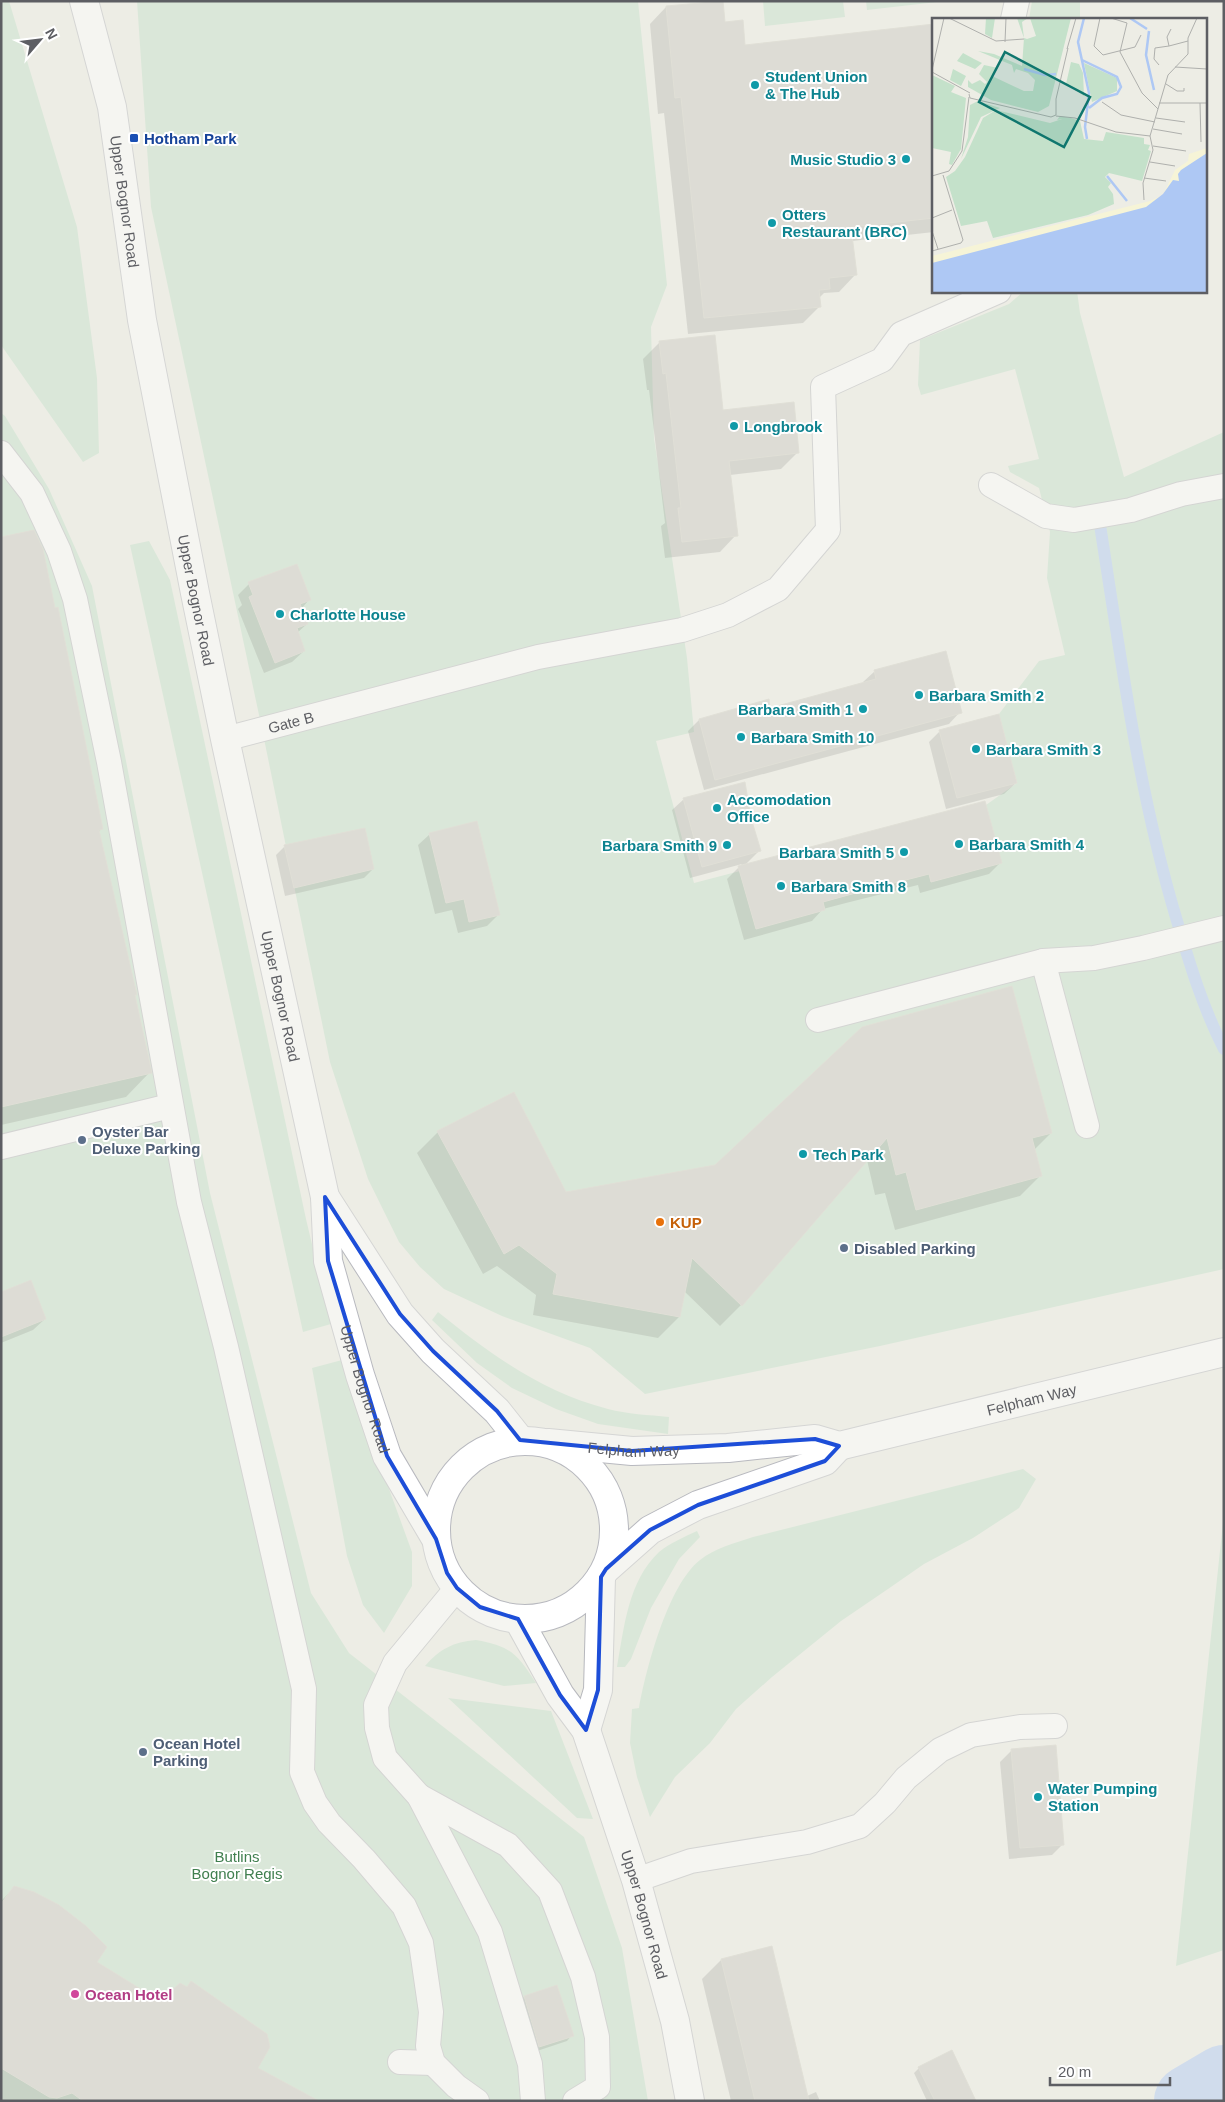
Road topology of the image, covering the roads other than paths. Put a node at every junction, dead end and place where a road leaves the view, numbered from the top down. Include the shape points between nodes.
1 (84, 1) edge
2 (1017, 1) edge
3 (1013, 18) edge
4 (997, 292) edge
5 (1, 453) edge
6 (992, 485) dead end
7 (1224, 486) edge
8 (225, 739) junction
9 (1223, 928) edge
10 (1043, 961) junction
11 (818, 1020) dead end
12 (170, 1106) junction
13 (1087, 1126) dead end
14 (1, 1147) edge
15 (325, 1197) junction
16 (1224, 1352) edge
17 (520, 1440) junction
18 (548, 1443) junction
19 (839, 1446) junction
20 (436, 1539) junction
21 (604, 1573) junction
22 (457, 1588) junction
23 (518, 1619) junction
24 (1055, 1726) dead end
25 (586, 1730) junction
26 (419, 1796) junction
27 (636, 1880) junction
28 (400, 2062) dead end
29 (433, 2063) junction
30 (477, 2101) edge
31 (533, 2101) edge
32 (575, 2101) edge
33 (690, 2101) edge

1 - 8 main road, Upper Bognor Road via 112,107 142,320
2 - 3 lane
4 - 8 lane, Gate B via 901,334 882,360 824,387 828,530 778,589 728,615 682,630 538,658
5 - 12 lane via 32,493 58,551 74,599 109,762
6 - 7 lane via 1046,516 1074,520 1131,510 1181,494
8 - 15 main road, Upper Bognor Road
9 - 10 lane via 1094,958
10 - 11 lane
10 - 13 lane
12 - 14 lane
12 - 29 lane via 189,1202 226,1347 304,1689 302,1772 328,1823 404,1906 421,1943 431,2012 428,2046
15 - 17 main road, Upper Bognor Road via 400,1314 434,1352 497,1411
15 - 20 main road, Upper Bognor Road via 328,1261 360,1375 387,1456
16 - 19 main road, Felpham Way
17 - 18 main road
17 - 20 main road via 484,1450 457,1471 446,1488 440,1507
18 - 19 main road, Felpham Way via 632,1452 728,1448 815,1439
18 - 21 main road via 578,1458 605,1489 614,1528 612,1550
19 - 21 main road, Felpham Way via 825,1461 698,1506 650,1530
20 - 22 main road via 447,1573
21 - 23 main road via 589,1592 568,1608 542,1618
21 - 25 main road via 598,1690
22 - 23 main road via 480,1608
22 - 26 lane via 395,1663 376,1705 377,1728 385,1758
23 - 25 main road, Upper Bognor Road via 560,1695
24 - 27 lane via 1020,1727 971,1735 940,1750 906,1778 860,1826 807,1842 691,1861
25 - 27 main road, Upper Bognor Road
26 - 31 lane via 490,1932 530,2064
26 - 32 lane via 508,1845 550,1891 582,1977 597,2037 598,2087
27 - 33 main road, Upper Bognor Road via 675,2021
28 - 29 lane
29 - 30 lane

